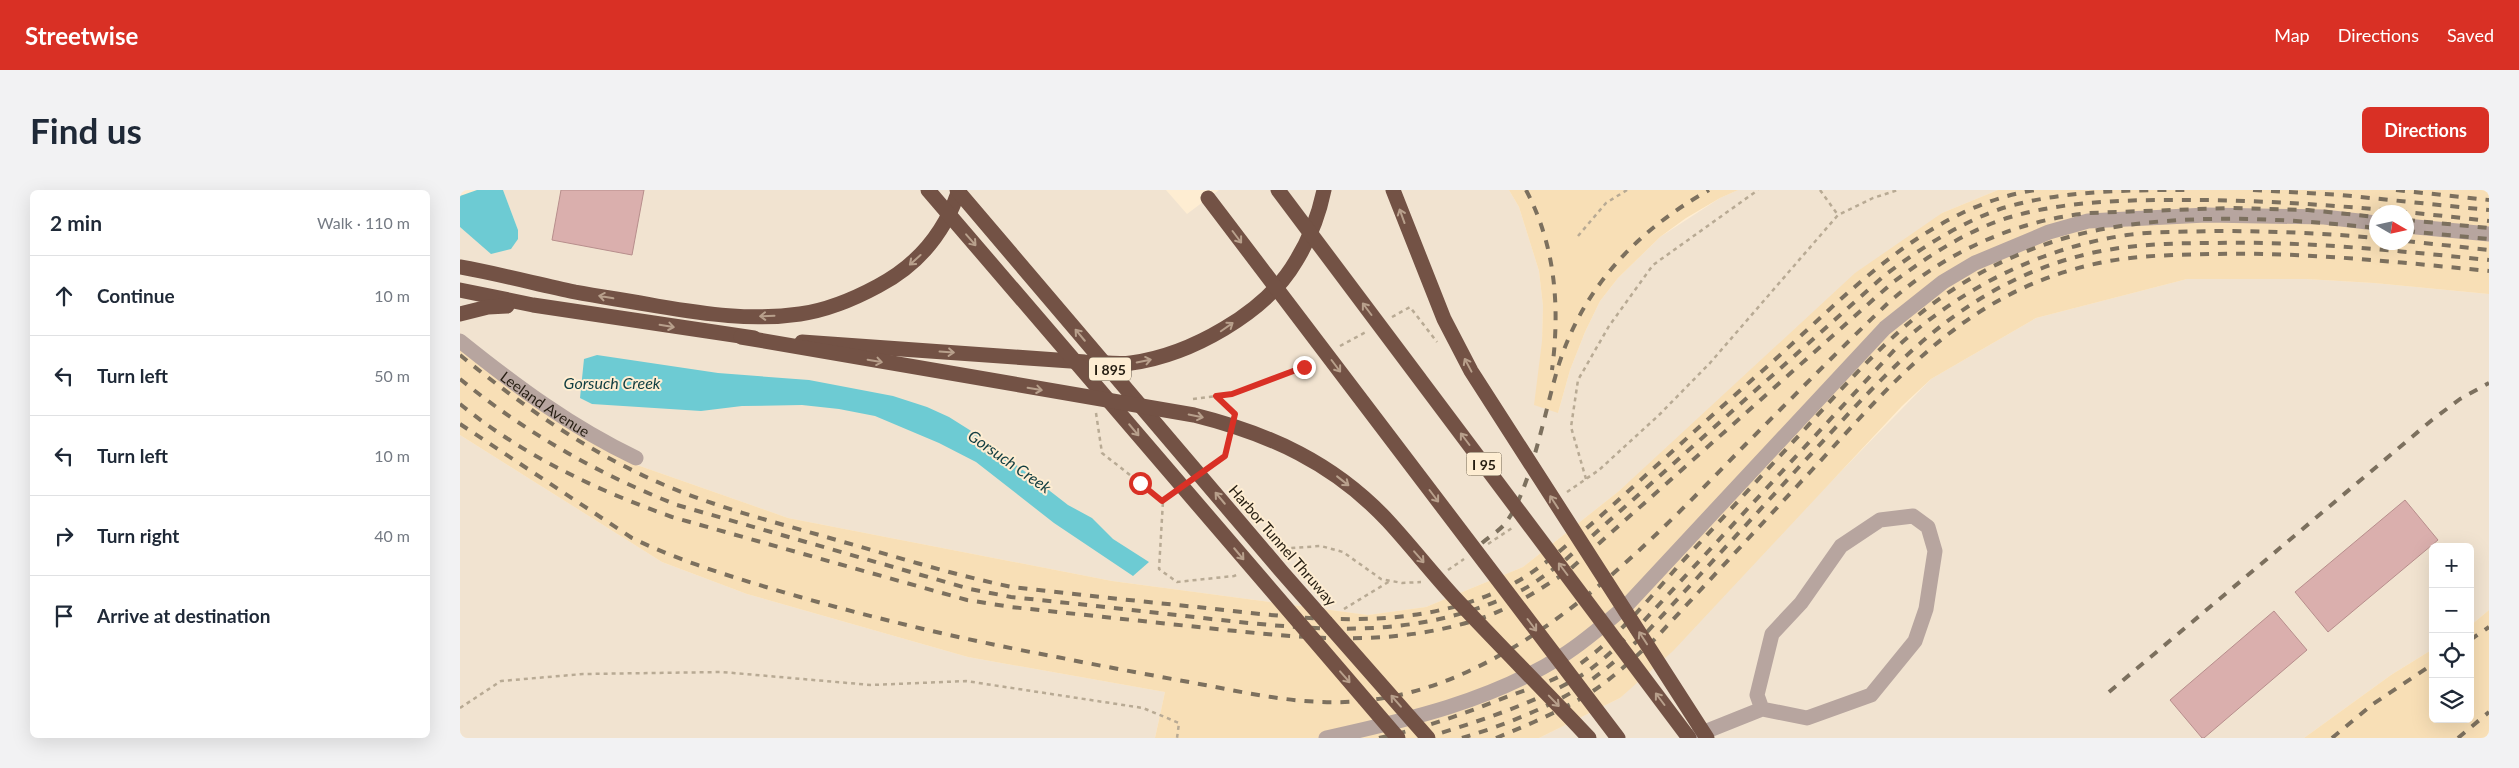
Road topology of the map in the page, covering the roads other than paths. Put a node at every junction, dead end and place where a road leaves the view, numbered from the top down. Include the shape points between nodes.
1 (928, 190) edge
2 (958, 190) edge
3 (1278, 190) edge
4 (1324, 190) edge
5 (1393, 190) edge
6 (1205, 194) edge
7 (2369, 222) edge
8 (2414, 227) edge
9 (2489, 234) edge
10 (461, 267) edge
11 (460, 290) edge
12 (533, 305) junction
13 (460, 314) edge
14 (741, 337) junction
15 (460, 341) edge
16 (636, 458) dead end
17 (1762, 709) junction
18 (1326, 738) edge
19 (1398, 738) edge
20 (1428, 738) edge
21 (1589, 738) edge
22 (1618, 738) edge
23 (1690, 738) edge
24 (1707, 738) edge

1 -> 19 highway, I 895, bridge
2 -> 10 highway, bridge via 937,236 916,260 861,295 801,314 768,317 706,314 577,292
20 -> 2 highway, Harbor Tunnel Thruway / I 895, bridge via 1277,566
23 -> 3 highway, I 95, bridge
14 -> 4 highway, bridge via 1129,363 1159,358 1184,350 1224,330 1280,282 1296,262 1314,224
24 -> 5 highway, bridge via 1471,371 1444,319
6 -> 22 highway, bridge
7 - 18 lane via 2206,215 2088,221 2049,232 1975,263 1942,282 1885,328 1628,604 1589,638 1537,670 1466,701 1409,720
8 - 9 lane
11 - 12 highway
12 - 13 highway via 488,307
12 -> 14 highway
14 -> 21 highway, bridge via 1194,415 1261,434 1330,471 1361,495
15 - 16 lane, Leeland Avenue via 518,388 566,420
17 - 17 lane via 1807,718 1871,694 1915,641 1926,609 1935,551 1928,527 1912,516 1880,520 1841,546 1801,603 1772,634 1757,695
17 - 23 lane

